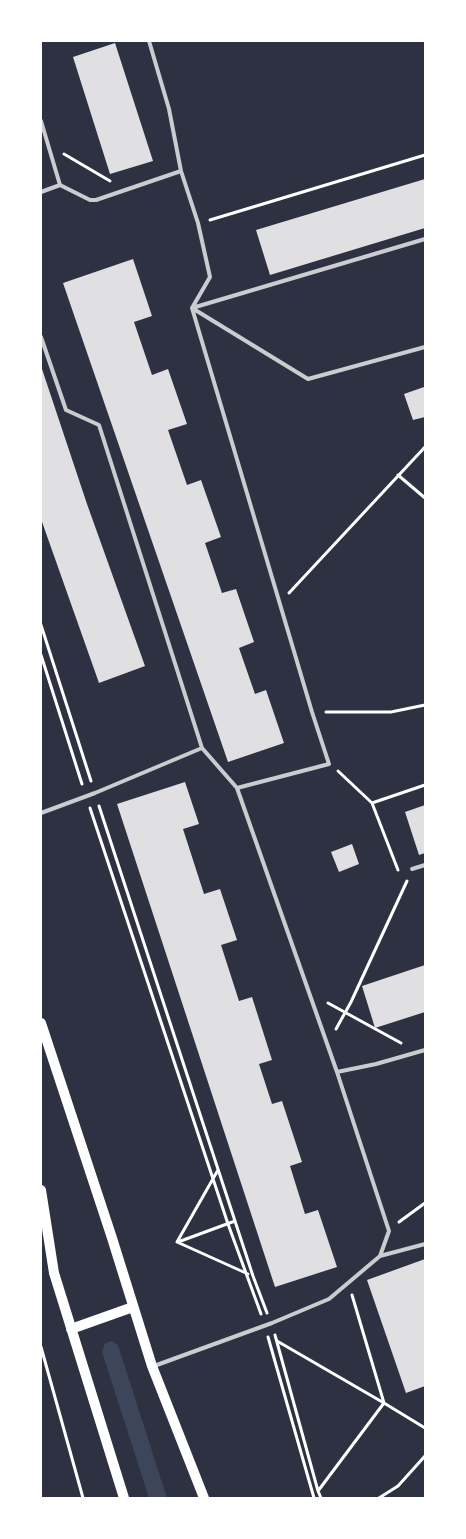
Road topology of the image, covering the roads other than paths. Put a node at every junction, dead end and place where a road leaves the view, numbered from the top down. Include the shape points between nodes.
1 (149, 41) edge
2 (41, 120) edge
3 (181, 170) junction
4 (60, 186) junction
5 (41, 192) edge
6 (425, 238) edge
7 (192, 308) junction
8 (41, 337) edge
9 (425, 347) edge
10 (202, 748) junction
11 (237, 788) junction
12 (41, 813) edge
13 (425, 865) edge
14 (412, 869) road end
15 (41, 1023) edge
16 (425, 1050) edge
17 (338, 1072) junction
18 (41, 1190) edge
19 (425, 1244) edge
20 (380, 1256) junction
21 (133, 1307) junction
22 (71, 1329) junction
23 (152, 1366) junction
24 (124, 1498) edge
25 (204, 1498) edge

1 - 3 lane via 169,109
2 - 4 lane
3 - 4 lane via 96,200
3 - 7 lane via 210,277
4 - 5 lane
6 - 7 lane
7 - 9 lane via 308,379
7 - 11 lane via 329,764
8 - 10 lane via 66,410 99,425
10 - 11 lane
10 - 12 lane
11 - 17 lane
13 - 14 lane
15 - 21 main road
16 - 17 lane
17 - 20 lane via 389,1231
18 - 22 main road via 54,1273
19 - 20 lane
20 - 23 lane via 329,1299 265,1326
21 - 22 main road
21 - 23 main road
22 - 24 main road
23 - 25 main road

